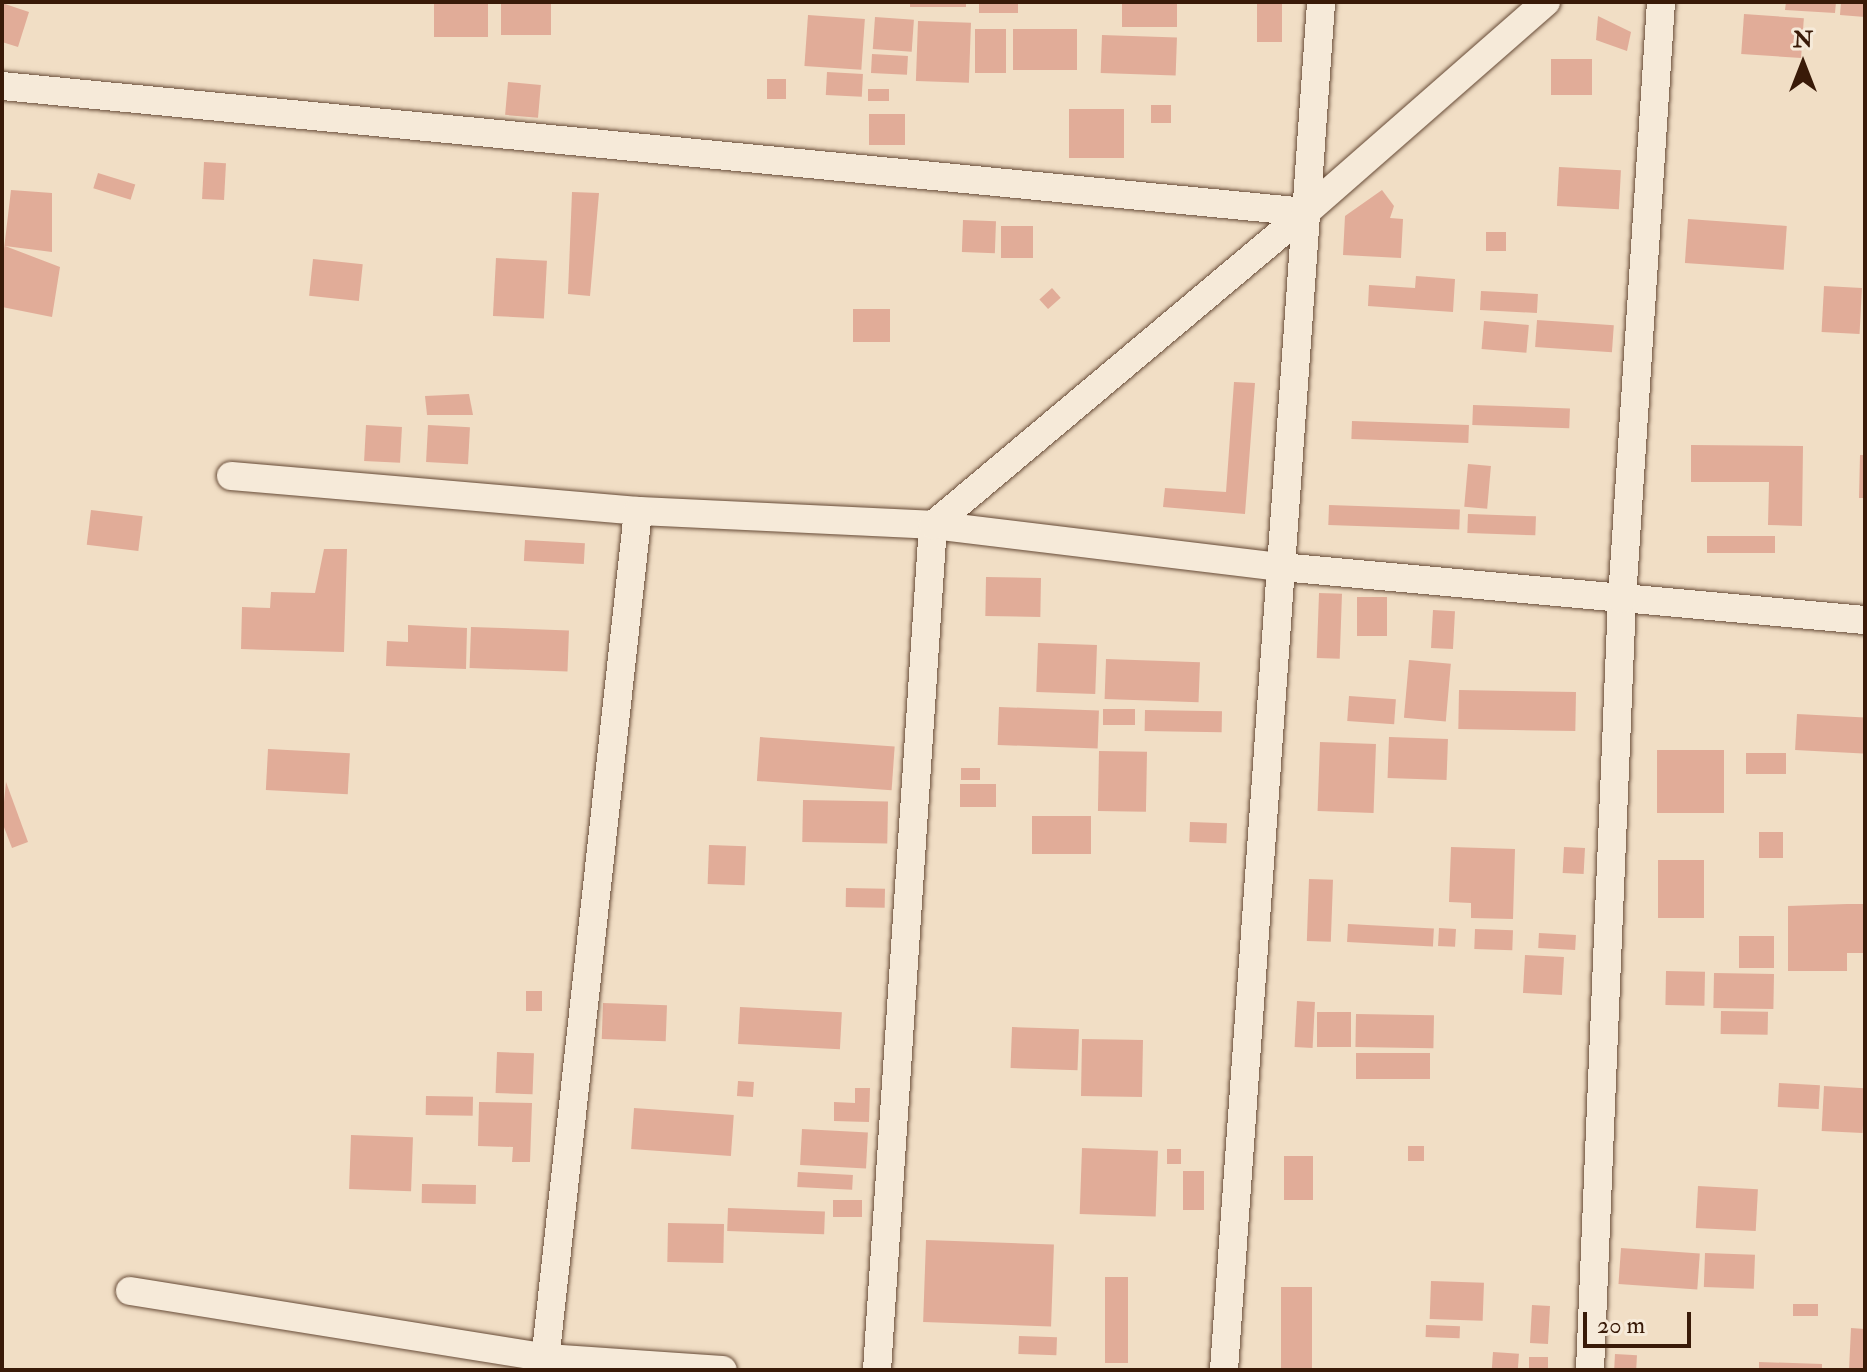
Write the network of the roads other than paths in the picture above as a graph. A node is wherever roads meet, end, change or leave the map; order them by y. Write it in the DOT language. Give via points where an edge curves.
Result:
graph roads {
  1 [pos="1321,2"];
  2 [pos="1546,2"];
  3 [pos="1661,2"];
  4 [pos="2,86"];
  5 [pos="1306,212"];
  6 [pos="231,476"];
  7 [pos="638,511"];
  8 [pos="933,525"];
  9 [pos="1281,567"];
  10 [pos="1622,599"];
  11 [pos="1865,620"];
  12 [pos="130,1291"];
  13 [pos="545,1364"];
  14 [pos="723,1370"];
  15 [pos="877,1370"];
  16 [pos="1224,1370"];
  17 [pos="1590,1370"];
  1 -- 5 [label="street"];
  2 -- 5 [label="street"];
  3 -- 10 [label="street"];
  4 -- 5 [label="street"];
  5 -- 8 [label="street"];
  5 -- 9 [label="street"];
  6 -- 7 [label="street"];
  7 -- 8 [label="street"];
  7 -- 13 [label="street"];
  8 -- 9 [label="street"];
  8 -- 15 [label="street"];
  9 -- 10 [label="street"];
  9 -- 16 [label="street"];
  10 -- 11 [label="street"];
  10 -- 17 [label="street"];
  12 -- 13 [label="street"];
  13 -- 14 [label="street"];
}
